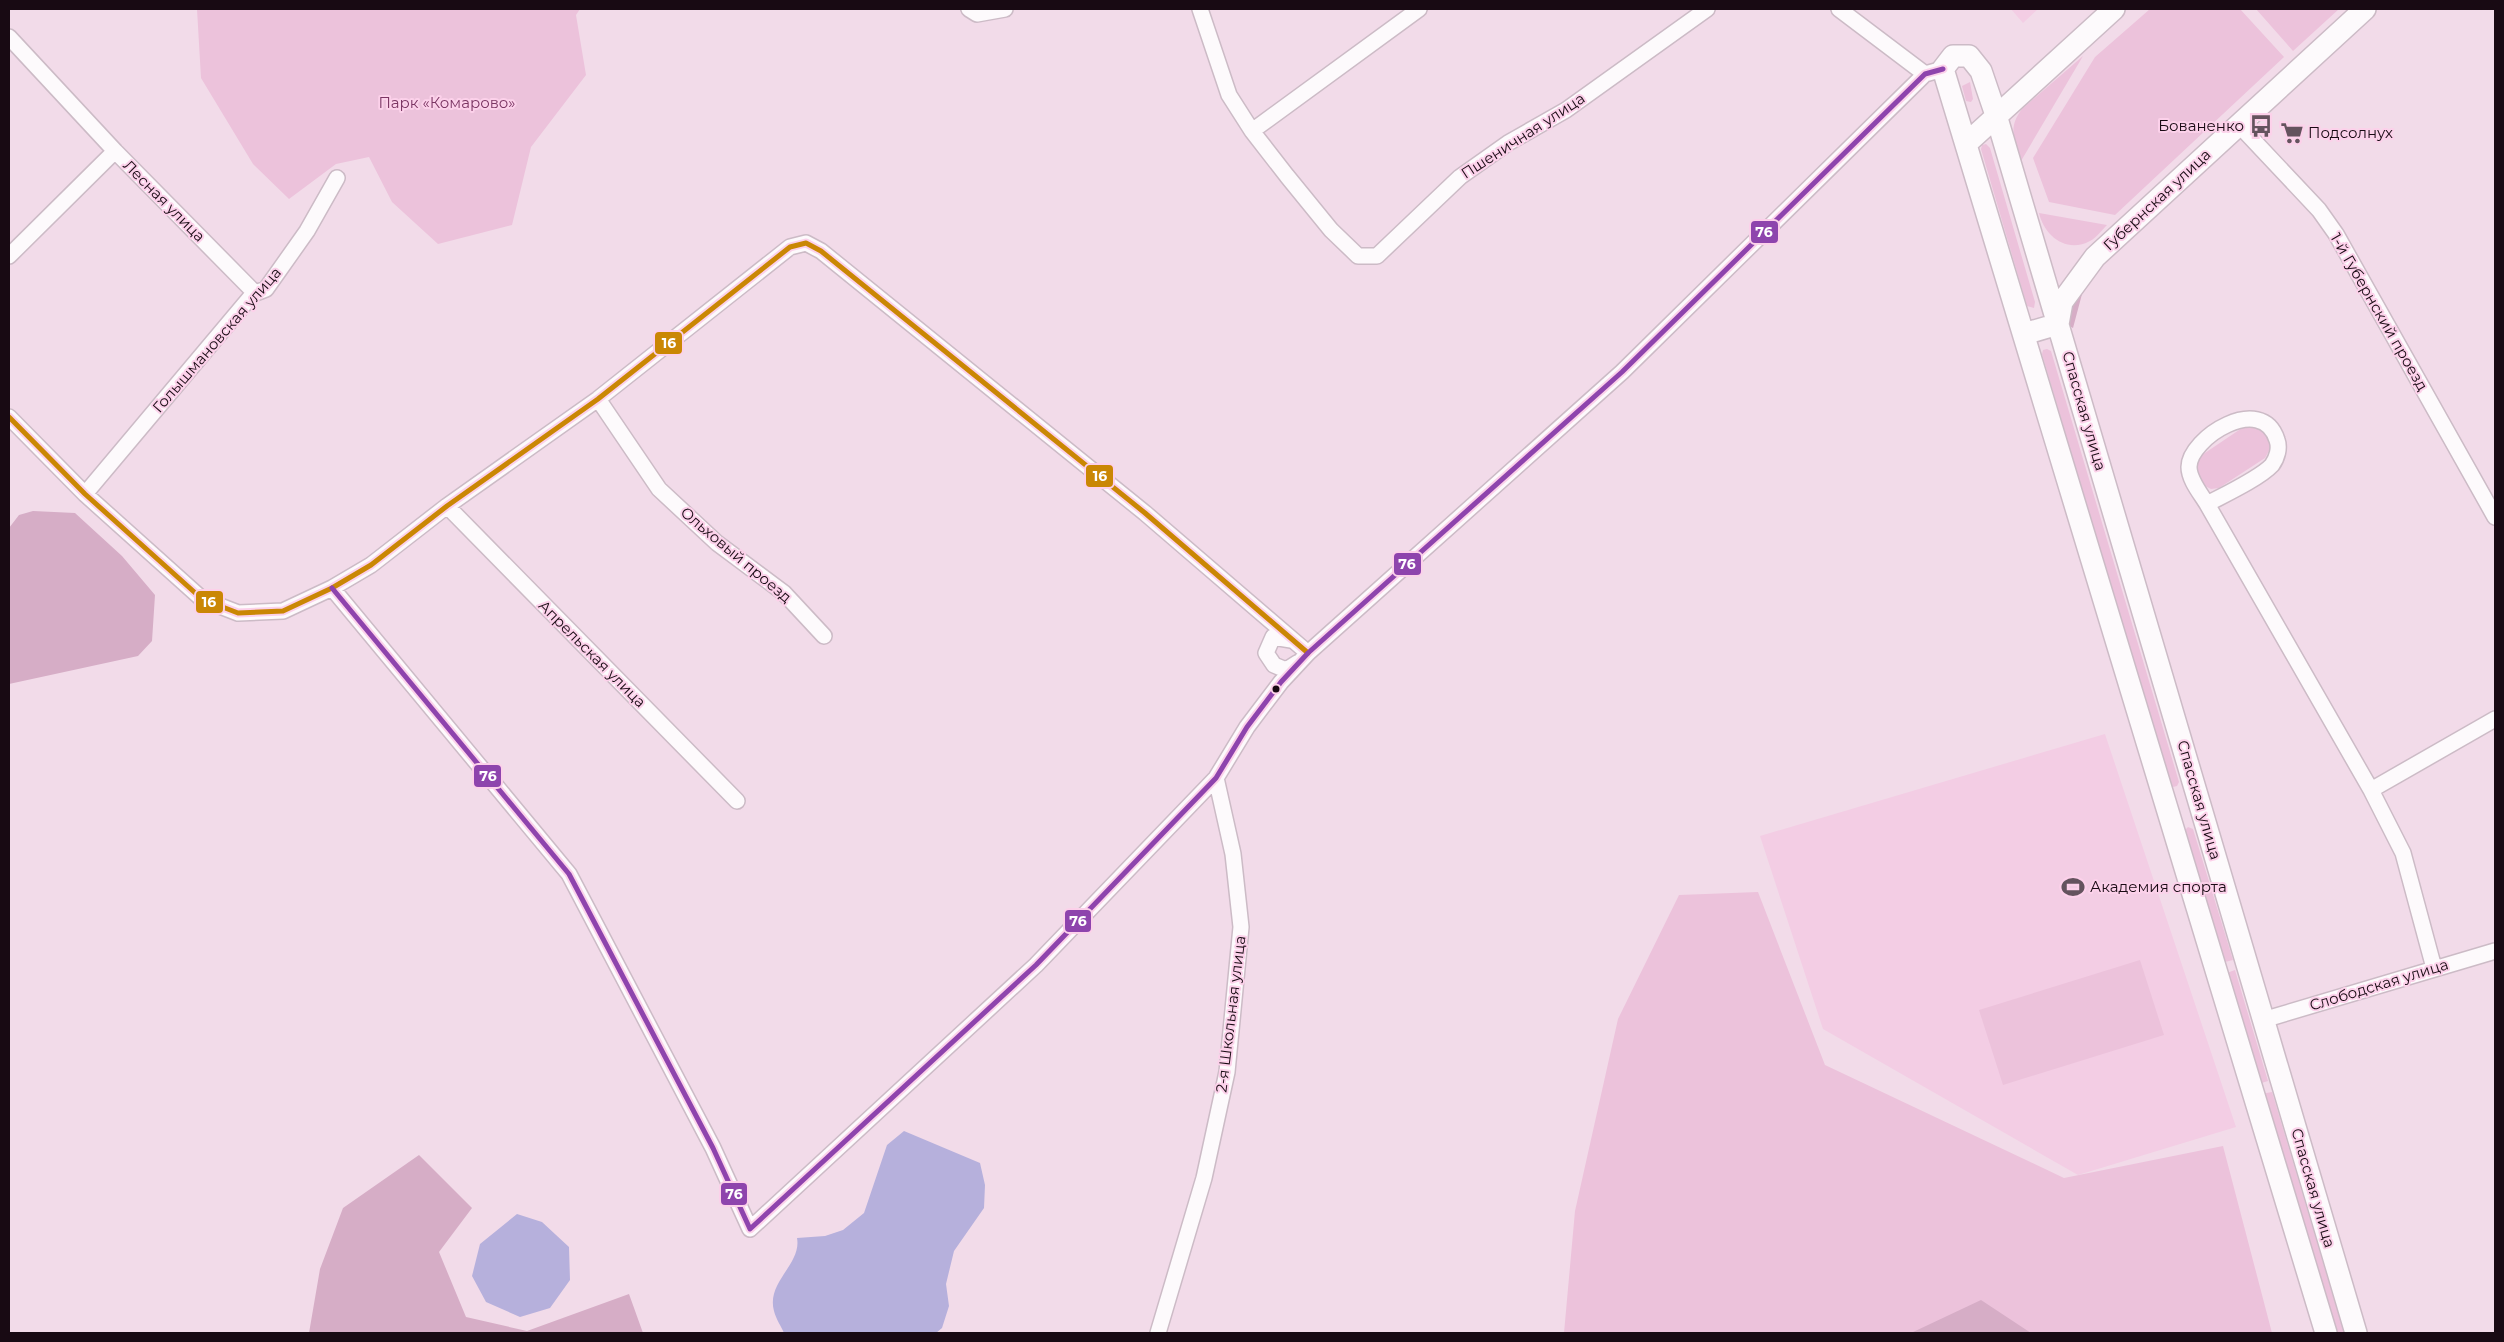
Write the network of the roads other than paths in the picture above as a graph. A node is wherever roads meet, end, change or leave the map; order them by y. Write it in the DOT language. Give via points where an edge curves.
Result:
graph roads {
  1 [pos="968,9"];
  2 [pos="1005,9"];
  3 [pos="1200,9"];
  4 [pos="1419,9"];
  5 [pos="1706,9"];
  6 [pos="1839,9"];
  7 [pos="2114,9"];
  8 [pos="2365,9"];
  9 [pos="9,37"];
  10 [pos="1934,71"];
  11 [pos="1996,115"];
  12 [pos="2239,124"];
  13 [pos="1252,131"];
  14 [pos="1967,143"];
  15 [pos="115,151"];
  16 [pos="337,178"];
  17 [pos="9,256"];
  18 [pos="255,293"];
  19 [pos="2058,324"];
  20 [pos="2024,334"];
  21 [pos="598,399"];
  22 [pos="9,416"];
  23 [pos="85,494"];
  24 [pos="2207,504"];
  25 [pos="447,506"];
  26 [pos="2495,517"];
  27 [pos="332,588"];
  28 [pos="824,636"];
  29 [pos="1291,640"];
  30 [pos="1306,656"];
  31 [pos="2495,719"];
  32 [pos="1216,778"];
  33 [pos="2371,790"];
  34 [pos="737,801"];
  35 [pos="2202,810"];
  36 [pos="2170,818"];
  37 [pos="2495,951"];
  38 [pos="2434,968"];
  39 [pos="2264,1020"];
  40 [pos="1158,1333"];
  41 [pos="2326,1333"];
  42 [pos="2356,1333"];
  1 -- 2 [label="street" via="977,14"];
  3 -- 13 [label="street, Пшеничная улица" via="1228,95"];
  4 -- 13 [label="street"];
  5 -- 13 [label="street, Пшеничная улица" via="1566,110 1508,143 1460,177 1377,256 1358,256 1331,230"];
  6 -- 10 [label="street"];
  7 -- 11 [label="street"];
  8 -- 12 [label="street, Губернская улица"];
  9 -- 15 [label="street"];
  10 -- 11 [label="street, Спасская улица" via="1953,56 1969,56 1981,71"];
  10 -- 14 [label="street, Спасская улица"];
  10 -- 30 [label="street" via="1622,372"];
  11 -- 14 [label="street"];
  11 -- 19 [label="street, Спасская улица"];
  12 -- 19 [label="street, Губернская улица" via="2095,257 2062,302"];
  12 -- 26 [label="street, 1-й Губернский проезд" via="2319,210 2336,234"];
  14 -- 20 [label="street, Спасская улица"];
  15 -- 17 [label="street, Лесная улица"];
  15 -- 18 [label="street, Лесная улица"];
  16 -- 18 [label="street, Голышмановская улица" via="308,231 266,289"];
  18 -- 23 [label="street, Голышмановская улица"];
  19 -- 20 [label="street"];
  19 -- 35 [label="street, Спасская улица"];
  20 -- 36 [label="street, Спасская улица"];
  21 -- 25 [label="street"];
  21 -- 28 [label="street, Ольховый проезд" via="659,489 717,543 784,593"];
  21 -- 29 [label="street" via="790,247 806,243 821,251 1008,400"];
  22 -- 23 [label="street"];
  23 -- 27 [label="street" via="202,599 238,613 283,611"];
  24 -- 24 [label="street" via="2264,472 2272,464 2278,454 2279,443 2268,424 2258,418 2236,421 2195,447 2189,469"];
  24 -- 33 [label="street"];
  25 -- 27 [label="street" via="371,565"];
  25 -- 34 [label="street, Апрельская улица"];
  27 -- 32 [label="street" via="569,874 713,1148 750,1228 1036,965"];
  29 -- 30 [label="street"];
  29 -- 30 [label="street" via="1273,637 1266,653 1274,665 1286,670"];
  30 -- 32 [label="street" via="1281,682 1247,727"];
  31 -- 33 [label="street"];
  32 -- 40 [label="street, 2-я Школьная улица" via="1233,854 1241,927 1227,1072 1204,1178"];
  33 -- 38 [label="street" via="2403,853"];
  35 -- 36 [label="street"];
  35 -- 39 [label="street, Спасская улица"];
  36 -- 41 [label="street, Спасская улица"];
  37 -- 38 [label="street, Слободская улица"];
  38 -- 39 [label="street, Слободская улица"];
  39 -- 42 [label="street, Спасская улица"];
}
